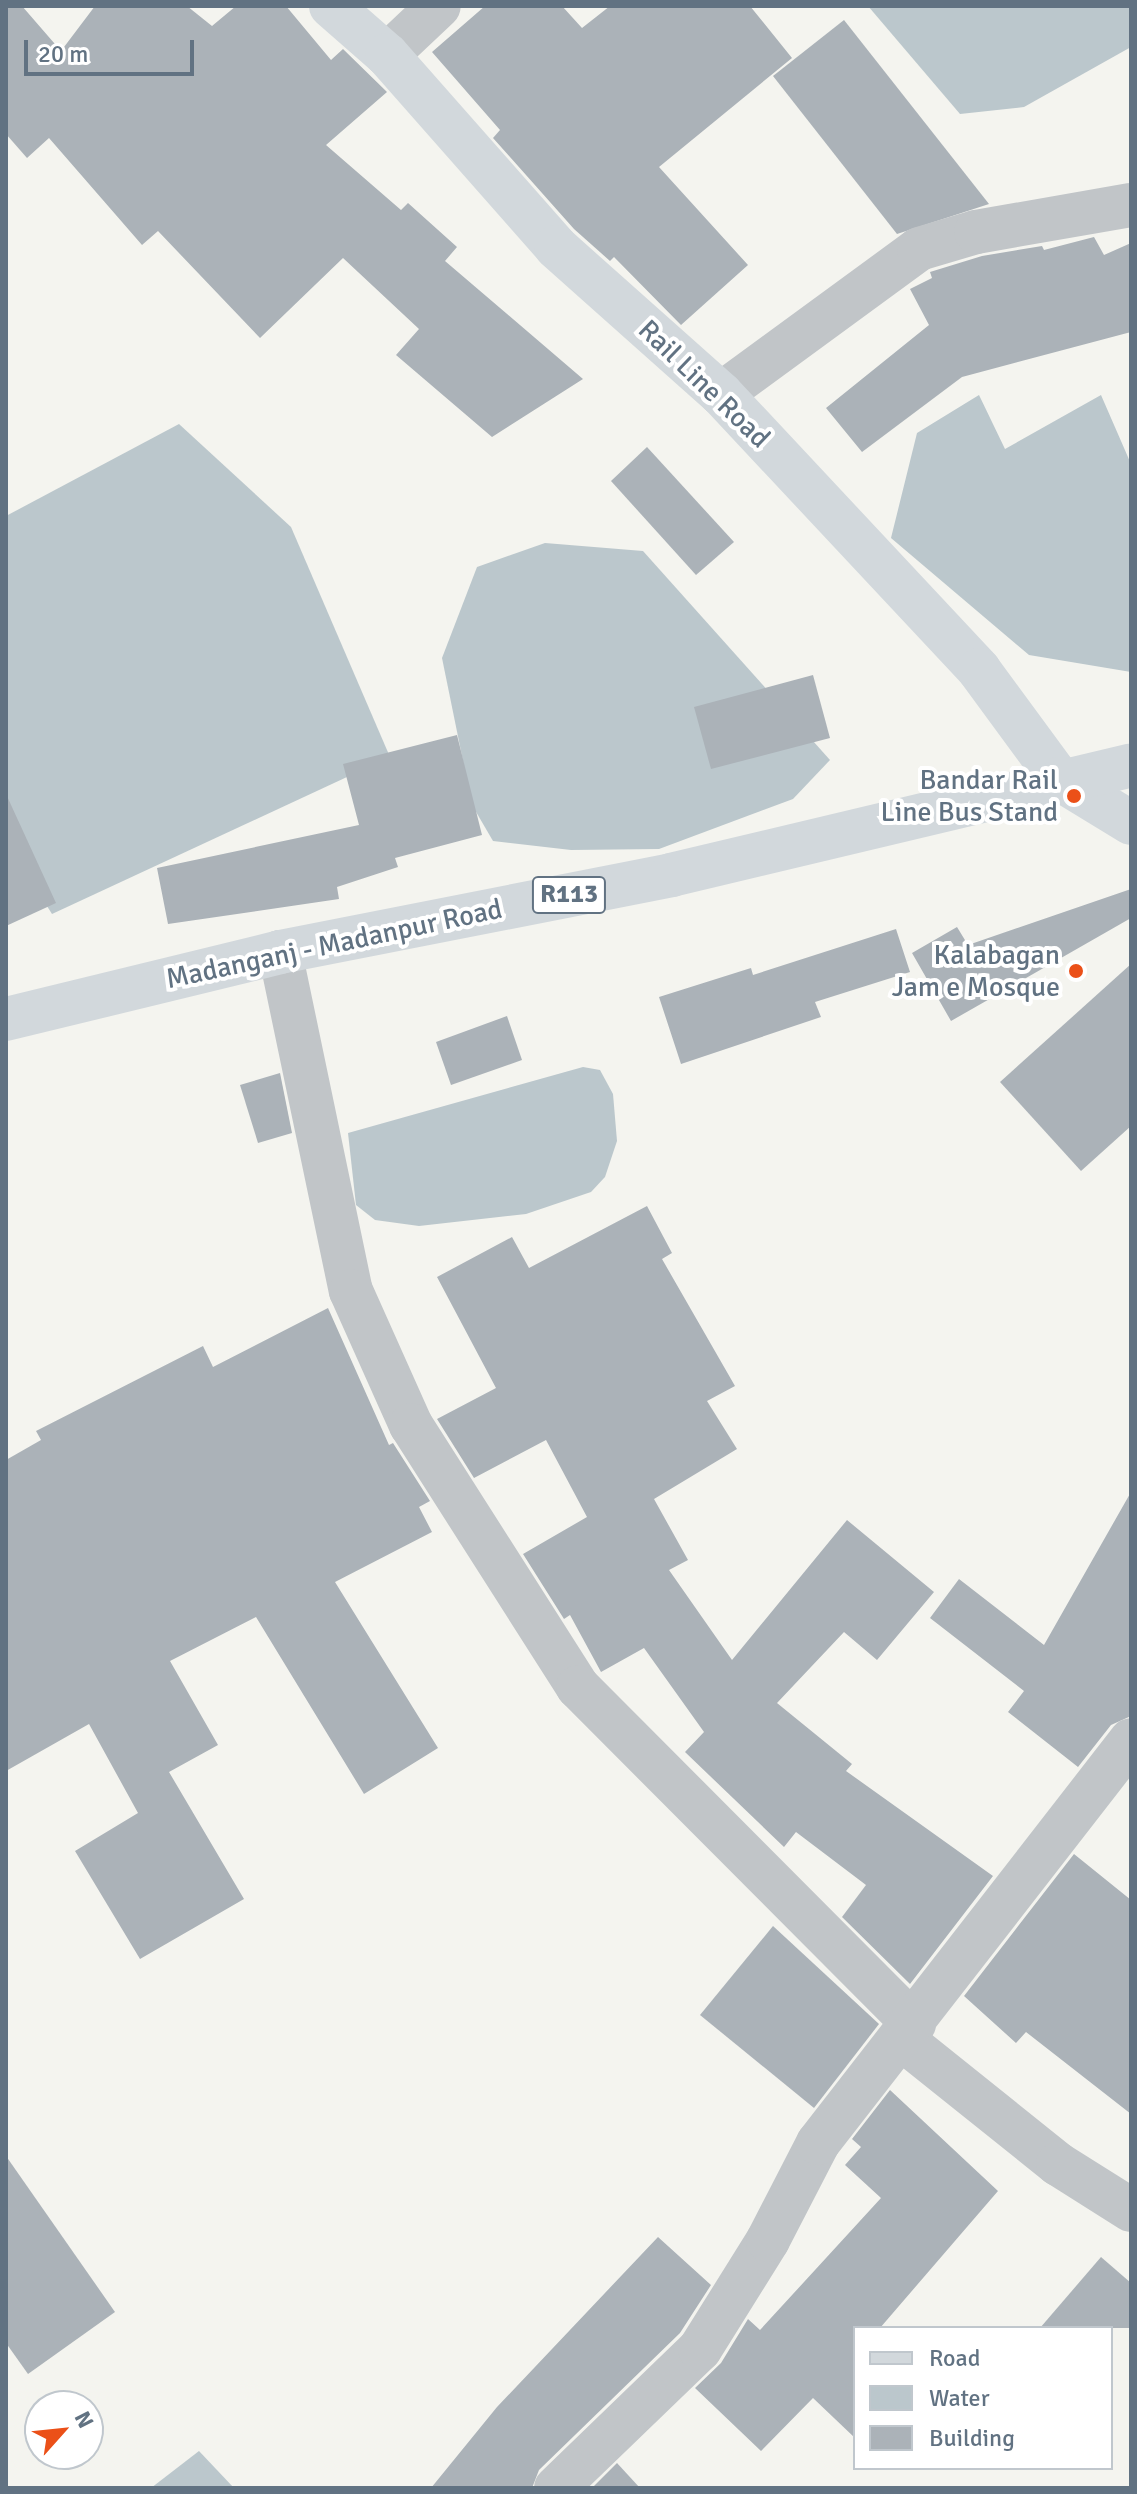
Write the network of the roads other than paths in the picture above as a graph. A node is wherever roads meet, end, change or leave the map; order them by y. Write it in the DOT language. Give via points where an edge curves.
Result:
graph roads {
  1 [pos="331,6"];
  2 [pos="439,6"];
  3 [pos="387,55"];
  4 [pos="1131,205"];
  5 [pos="721,394"];
  6 [pos="1131,765"];
  7 [pos="1059,779"];
  8 [pos="1131,823"];
  9 [pos="280,952"];
  10 [pos="6,1019"];
  11 [pos="1131,1740"];
  12 [pos="908,2031"];
  13 [pos="1131,2210"];
  14 [pos="556,2488"];
  1 -- 3 [label="street, Rail Line Road"];
  2 -- 3 [label="street"];
  3 -- 5 [label="street, Rail Line Road" via="556,247"];
  4 -- 5 [label="street" via="976,232 919,249"];
  5 -- 7 [label="street, Rail Line Road" via="979,670"];
  6 -- 7 [label="street, Madanganj - Madanpur Road / R113"];
  7 -- 8 [label="street"];
  7 -- 9 [label="street, Madanganj - Madanpur Road / R113" via="671,875"];
  9 -- 10 [label="street, Madanganj - Madanpur Road / R113"];
  9 -- 12 [label="street" via="351,1291 411,1425 578,1687"];
  11 -- 12 [label="street"];
  12 -- 13 [label="street" via="1058,2164"];
  12 -- 14 [label="street" via="818,2143 768,2240 700,2349"];
}
